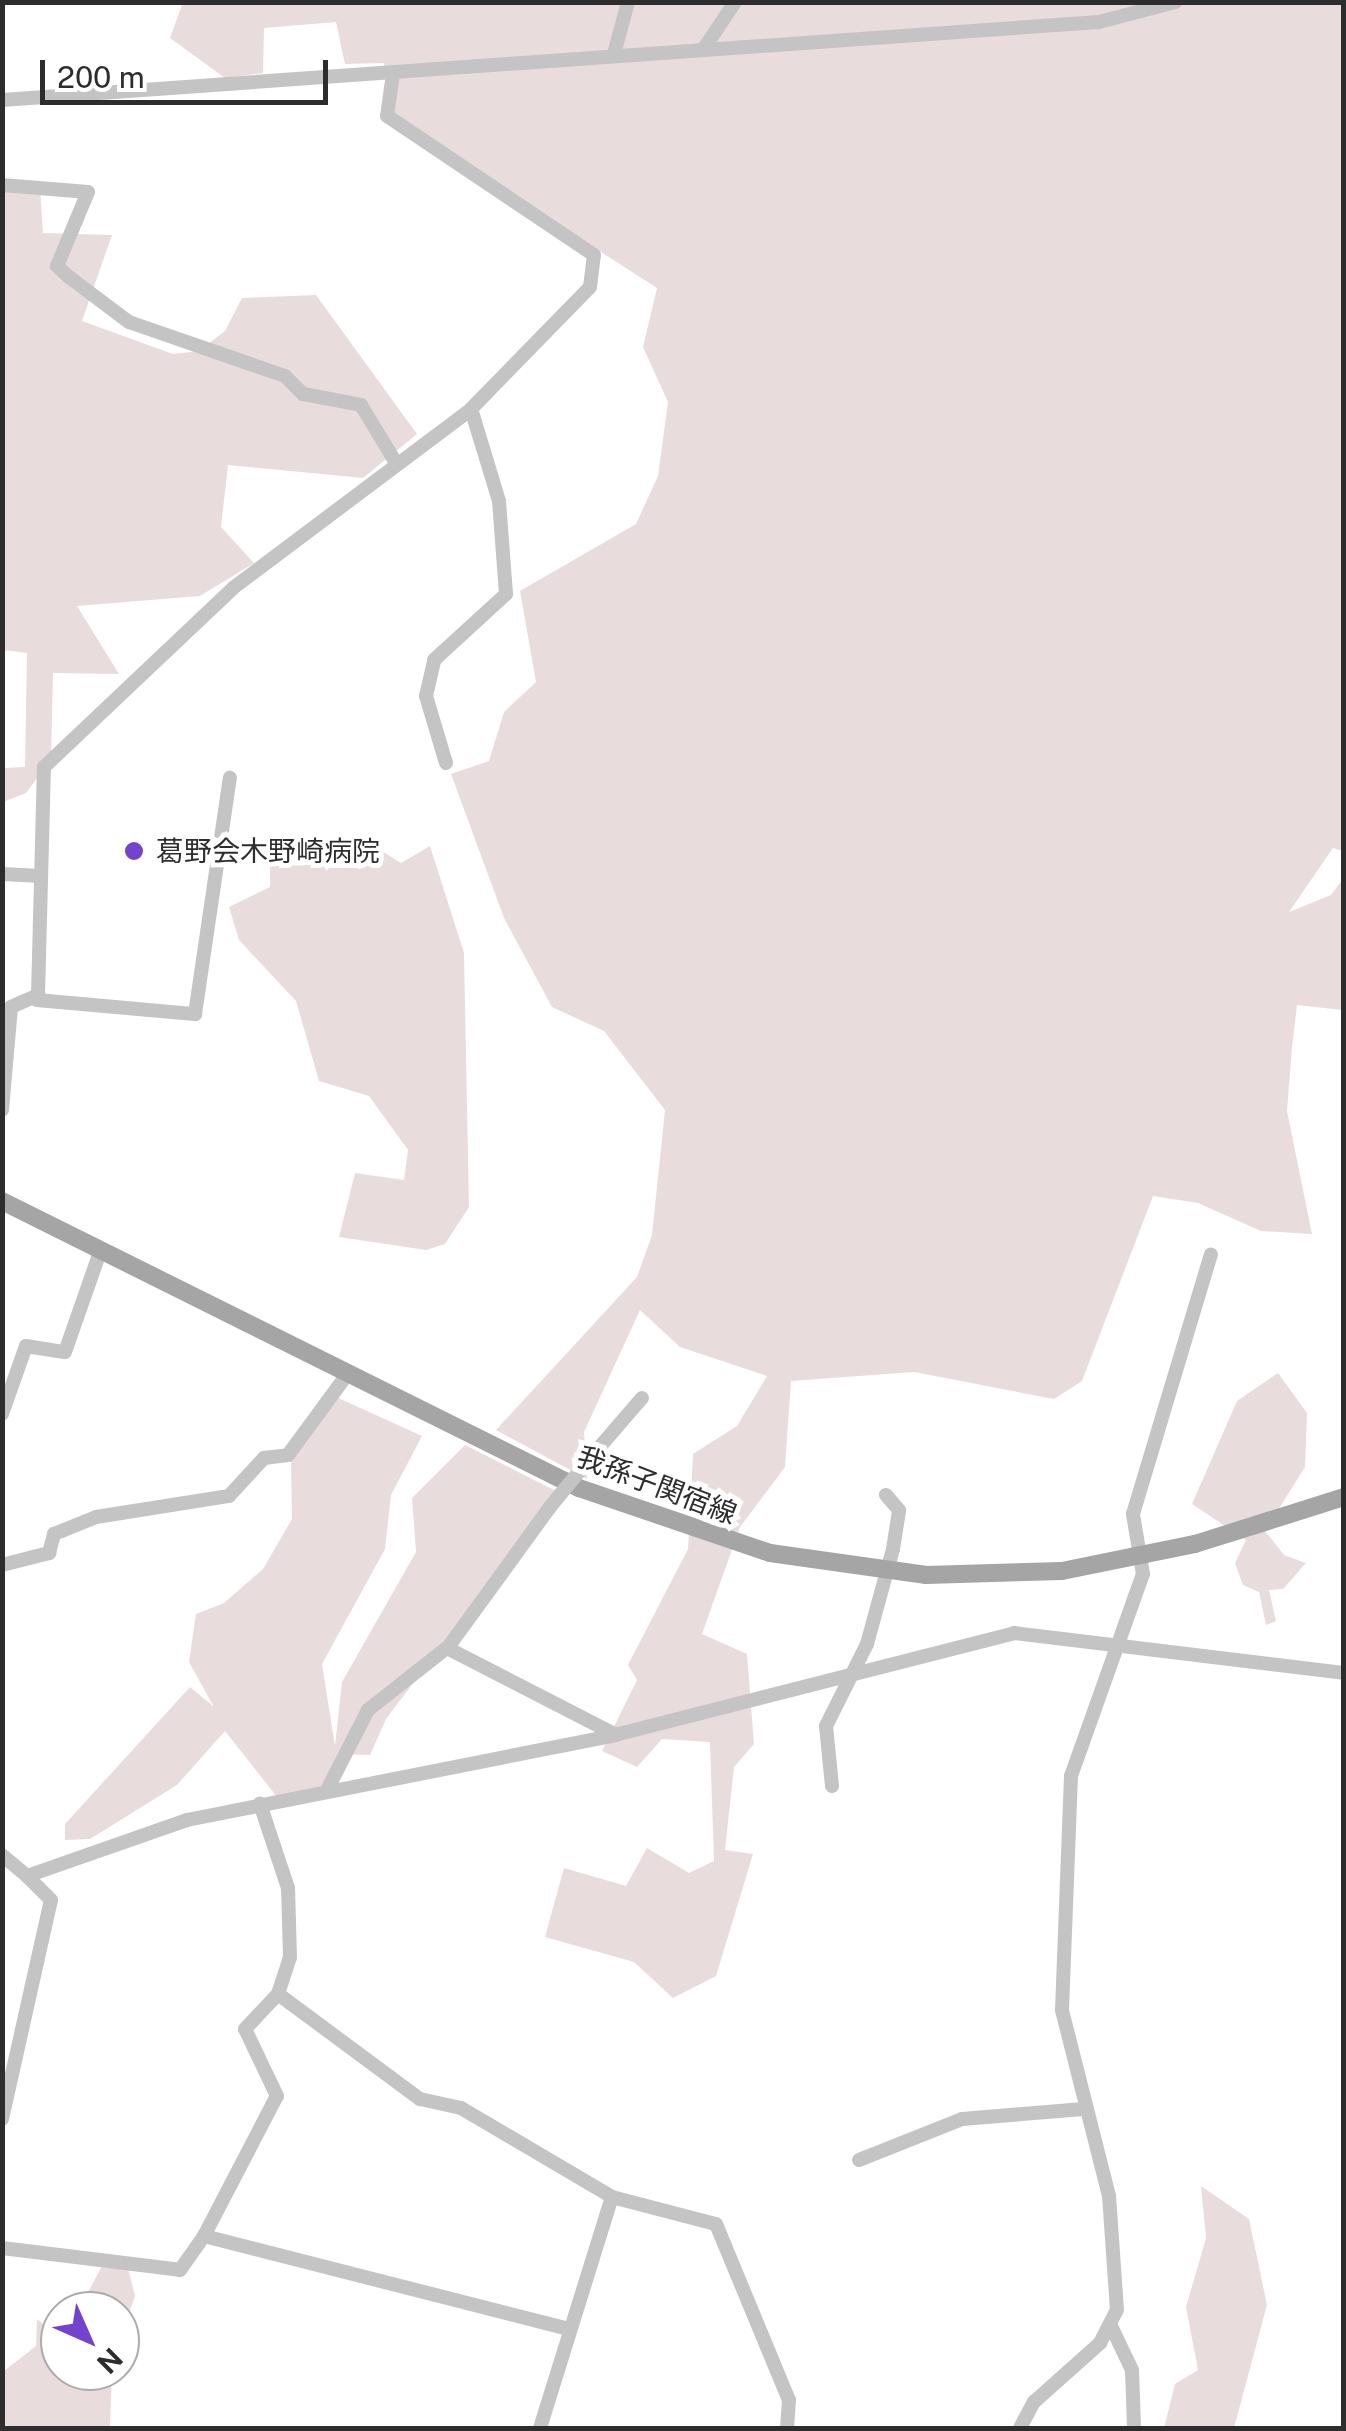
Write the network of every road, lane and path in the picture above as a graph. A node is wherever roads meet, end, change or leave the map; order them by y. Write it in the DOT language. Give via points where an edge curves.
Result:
graph roads {
  1 [pos="628,2"];
  2 [pos="734,2"];
  3 [pos="1175,2"];
  4 [pos="705,46"];
  5 [pos="615,50"];
  6 [pos="393,74"];
  7 [pos="2,100"];
  8 [pos="2,185"];
  9 [pos="470,409"];
  10 [pos="396,463"];
  11 [pos="446,763"];
  12 [pos="230,778"];
  13 [pos="2,874"];
  14 [pos="41,876"];
  15 [pos="37,1000"];
  16 [pos="2,1110"];
  17 [pos="2,1201"];
  18 [pos="1211,1254"];
  19 [pos="98,1255"];
  20 [pos="346,1376"];
  21 [pos="642,1398"];
  22 [pos="2,1414"];
  23 [pos="886,1495"];
  24 [pos="1344,1497"];
  25 [pos="1146,1556"];
  26 [pos="2,1565"];
  27 [pos="885,1572"];
  28 [pos="1118,1644"];
  29 [pos="447,1648"];
  30 [pos="1344,1673"];
  31 [pos="850,1676"];
  32 [pos="615,1734"];
  33 [pos="832,1786"];
  34 [pos="326,1792"];
  35 [pos="260,1804"];
  36 [pos="2,1855"];
  37 [pos="27,1876"];
  38 [pos="278,1994"];
  39 [pos="1084,2109"];
  40 [pos="2,2118"];
  41 [pos="859,2160"];
  42 [pos="612,2197"];
  43 [pos="204,2236"];
  44 [pos="2,2248"];
  45 [pos="1112,2326"];
  46 [pos="570,2329"];
  47 [pos="540,2428"];
  48 [pos="787,2428"];
  49 [pos="1020,2428"];
  50 [pos="1134,2428"];
  1 -- 5 [label="street"];
  2 -- 4 [label="street"];
  3 -- 4 [label="street" via="1099,22"];
  4 -- 5 [label="street"];
  5 -- 6 [label="street"];
  6 -- 7 [label="street"];
  6 -- 9 [label="street" via="387,116 406,134 482,174 594,255 576,309"];
  8 -- 10 [label="street" via="88,192 57,266 80,287 129,322 285,376 302,394 362,405"];
  9 -- 10 [label="street"];
  9 -- 11 [label="street" via="499,502 506,594 434,660 426,696"];
  10 -- 14 [label="street" via="233,588 77,728 44,766"];
  12 -- 15 [label="street" via="195,1014"];
  13 -- 14 [label="street"];
  14 -- 15 [label="street"];
  15 -- 16 [label="street" via="11,1007"];
  17 -- 19 [label="main road, 我孫子関宿線"];
  18 -- 25 [label="street" via="1133,1514"];
  19 -- 20 [label="main road, 我孫子関宿線"];
  19 -- 22 [label="street" via="65,1352 26,1346"];
  20 -- 26 [label="street" via="288,1455 264,1458 229,1496 96,1517 54,1534 48,1554"];
  20 -- 27 [label="main road, 我孫子関宿線" via="656,1519 754,1549"];
  21 -- 29 [label="street, bridge" via="550,1506"];
  23 -- 27 [label="street" via="898,1510"];
  24 -- 25 [label="main road, 我孫子関宿線"];
  25 -- 27 [label="main road, 我孫子関宿線" via="1013,1575"];
  25 -- 28 [label="street"];
  27 -- 31 [label="street"];
  28 -- 30 [label="street"];
  28 -- 31 [label="street" via="1014,1633"];
  28 -- 39 [label="street" via="1071,1776 1062,2010"];
  29 -- 32 [label="street"];
  29 -- 34 [label="street" via="368,1710"];
  31 -- 32 [label="street"];
  31 -- 33 [label="street" via="826,1726"];
  32 -- 34 [label="street"];
  34 -- 35 [label="street"];
  35 -- 37 [label="street"];
  35 -- 38 [label="street" via="288,1888 290,1958"];
  36 -- 37 [label="street"];
  37 -- 40 [label="street" via="51,1900"];
  38 -- 42 [label="street" via="420,2099 462,2108"];
  38 -- 43 [label="street" via="245,2029 272,2074 274,2114"];
  39 -- 41 [label="street" via="962,2119"];
  39 -- 45 [label="street" via="1113,2229"];
  42 -- 46 [label="street"];
  42 -- 48 [label="street" via="716,2224 789,2400"];
  43 -- 44 [label="street" via="180,2270"];
  43 -- 46 [label="street"];
  45 -- 49 [label="street" via="1034,2402"];
  45 -- 50 [label="street" via="1132,2370"];
  46 -- 47 [label="street"];
}
